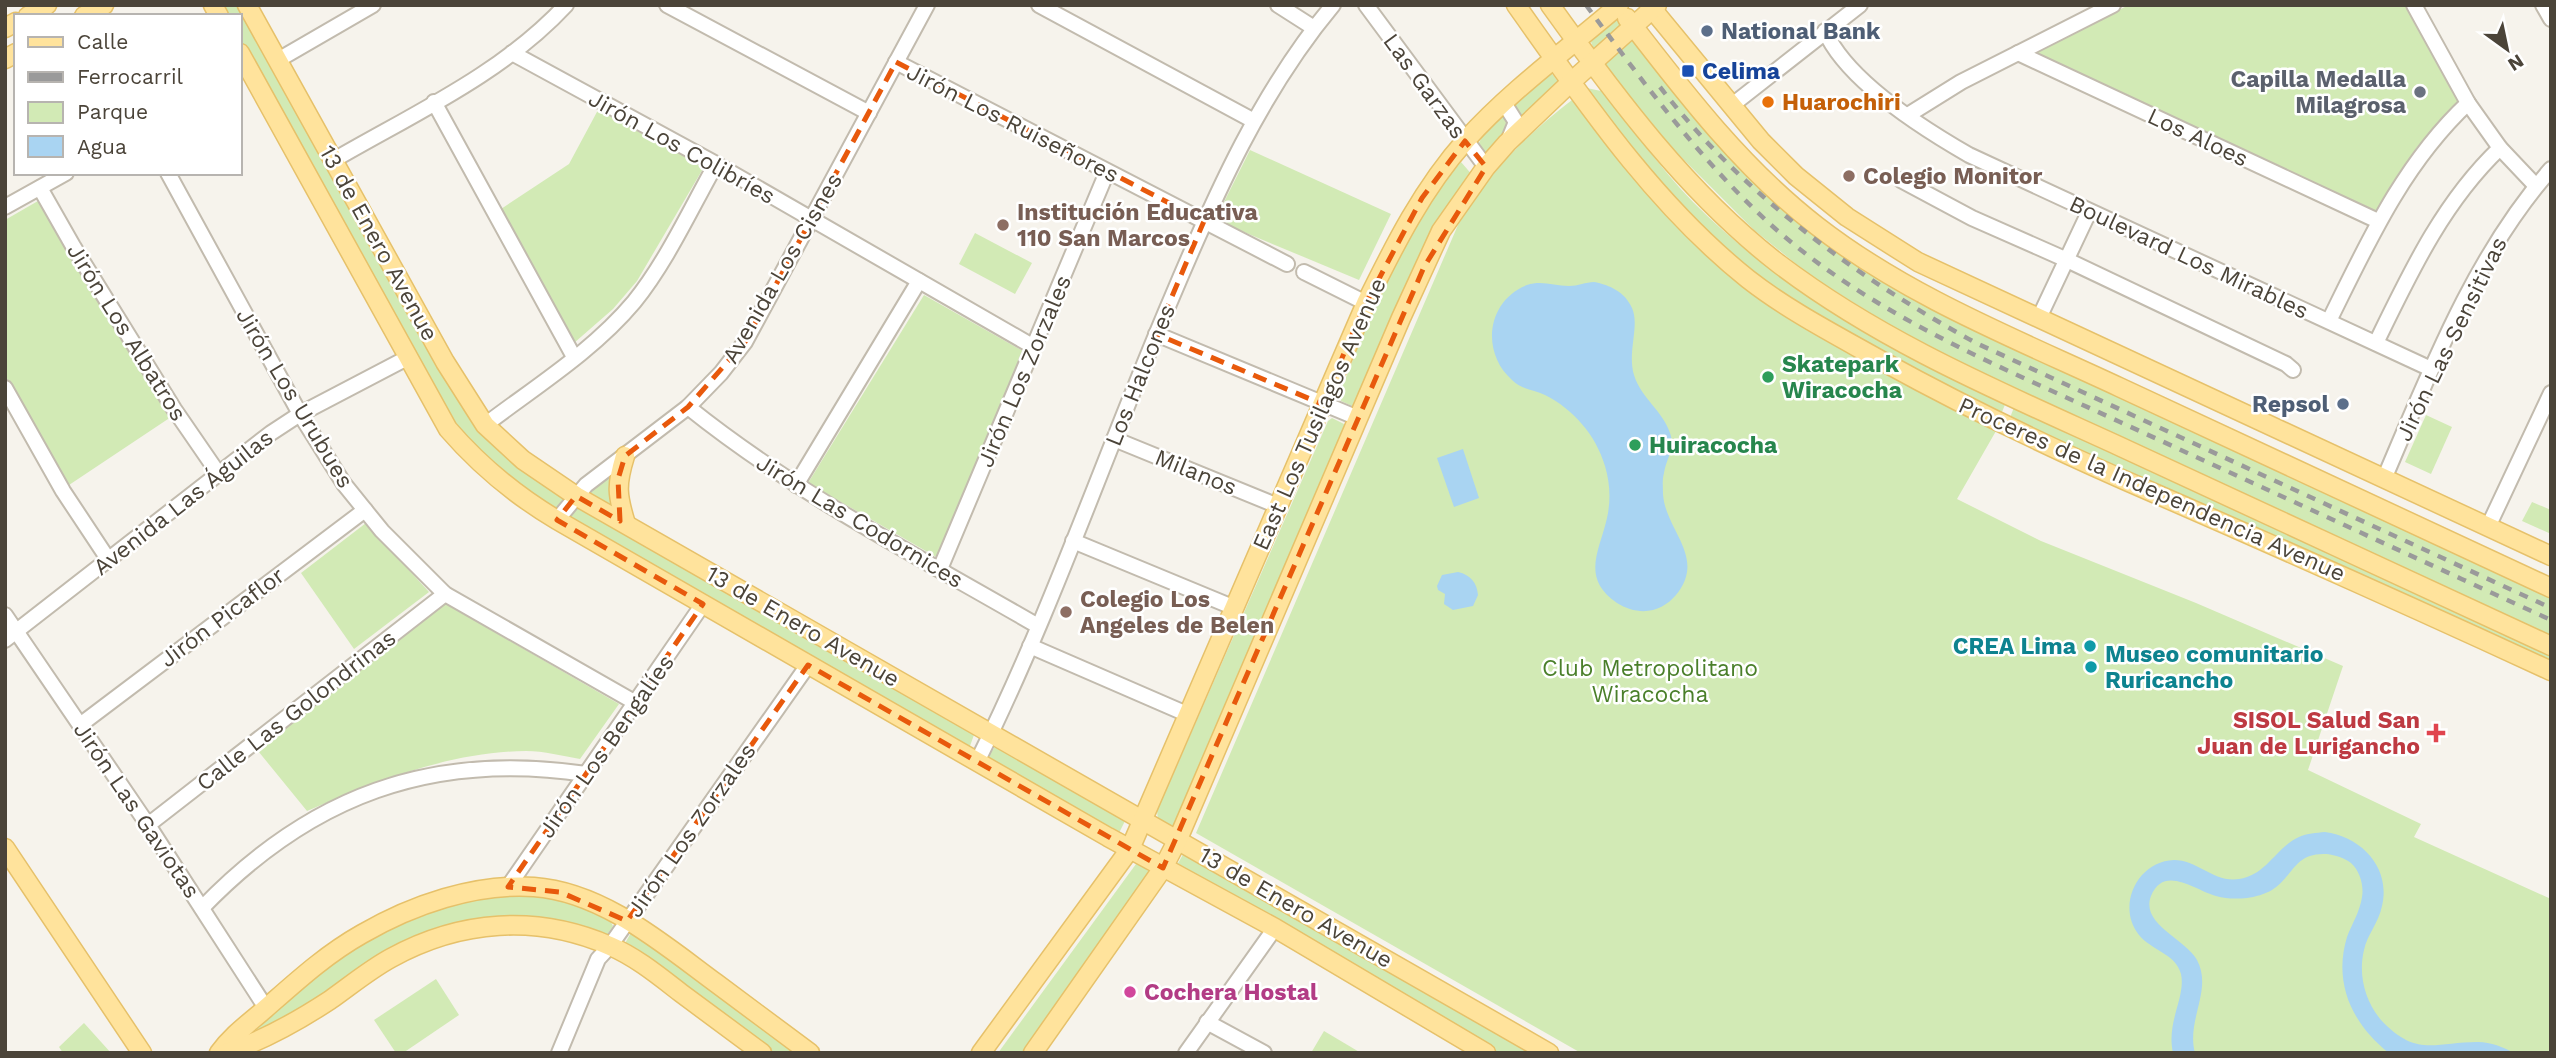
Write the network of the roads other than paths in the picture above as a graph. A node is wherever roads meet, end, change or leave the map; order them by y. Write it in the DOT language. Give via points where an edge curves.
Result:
graph roads {
  1 [pos="47,5"];
  2 [pos="104,5"];
  3 [pos="247,5"];
  4 [pos="373,5"];
  5 [pos="566,5"];
  6 [pos="667,5"];
  7 [pos="1278,5"];
  8 [pos="1333,5"];
  9 [pos="1366,5"];
  10 [pos="1516,5"];
  11 [pos="1550,5"];
  12 [pos="1860,5"];
  13 [pos="2113,5"];
  14 [pos="2414,5"];
  15 [pos="2543,5"];
  16 [pos="923,6"];
  17 [pos="1618,6"];
  18 [pos="1047,7"];
  19 [pos="1653,7"];
  20 [pos="31,14"];
  21 [pos="88,14"];
  22 [pos="2551,19"];
  23 [pos="1633,26"];
  24 [pos="1314,28"];
  25 [pos="1825,31"];
  26 [pos="1576,42"];
  27 [pos="512,53"];
  28 [pos="2018,53"];
  29 [pos="242,57"];
  30 [pos="1555,59"];
  31 [pos="278,60"];
  32 [pos="896,62"];
  33 [pos="1592,62"];
  34 [pos="1571,82"];
  35 [pos="434,102"];
  36 [pos="1504,103"];
  37 [pos="2468,103"];
  38 [pos="1731,106"];
  39 [pos="869,113"];
  40 [pos="1908,116"];
  41 [pos="1254,121"];
  42 [pos="1465,141"];
  43 [pos="1507,143"];
  44 [pos="2500,148"];
  45 [pos="334,160"];
  46 [pos="716,164"];
  47 [pos="1486,167"];
  48 [pos="2551,169"];
  49 [pos="1107,172"];
  50 [pos="63,175"];
  51 [pos="169,175"];
  52 [pos="1901,180"];
  53 [pos="2536,186"];
  54 [pos="40,188"];
  55 [pos="5,207"];
  56 [pos="2089,212"];
  57 [pos="812,219"];
  58 [pos="1204,221"];
  59 [pos="2378,221"];
  60 [pos="2067,260"];
  61 [pos="1287,264"];
  62 [pos="1304,272"];
  63 [pos="919,281"];
  64 [pos="1366,303"];
  65 [pos="2039,318"];
  66 [pos="2329,321"];
  67 [pos="1156,334"];
  68 [pos="2376,343"];
  69 [pos="1034,347"];
  70 [pos="574,357"];
  71 [pos="407,358"];
  72 [pos="2431,369"];
  73 [pos="2293,370"];
  74 [pos="5,388"];
  75 [pos="2549,402"];
  76 [pos="1322,404"];
  77 [pos="688,407"];
  78 [pos="300,414"];
  79 [pos="1358,418"];
  80 [pos="485,425"];
  81 [pos="1114,439"];
  82 [pos="625,456"];
  83 [pos="218,473"];
  84 [pos="2384,479"];
  85 [pos="796,485"];
  86 [pos="576,496"];
  87 [pos="1278,506"];
  88 [pos="365,510"];
  89 [pos="557,520"];
  90 [pos="626,524"];
  91 [pos="2488,527"];
  92 [pos="1073,541"];
  93 [pos="2551,556"];
  94 [pos="108,559"];
  95 [pos="940,569"];
  96 [pos="2551,588"];
  97 [pos="445,594"];
  98 [pos="703,604"];
  99 [pos="1235,608"];
  100 [pos="5,615"];
  101 [pos="1038,626"];
  102 [pos="11,636"];
  103 [pos="1030,646"];
  104 [pos="2551,646"];
  105 [pos="808,665"];
  106 [pos="2551,671"];
  107 [pos="636,702"];
  108 [pos="1189,715"];
  109 [pos="80,724"];
  110 [pos="991,733"];
  111 [pos="977,762"];
  112 [pos="586,774"];
  113 [pos="1143,819"];
  114 [pos="148,825"];
  115 [pos="1178,839"];
  116 [pos="5,848"];
  117 [pos="1130,849"];
  118 [pos="1163,868"];
  119 [pos="508,887"];
  120 [pos="202,908"];
  121 [pos="627,921"];
  122 [pos="1275,928"];
  123 [pos="610,946"];
  124 [pos="266,1008"];
  125 [pos="1208,1022"];
  126 [pos="142,1053"];
  127 [pos="219,1053"];
  128 [pos="226,1053"];
  129 [pos="559,1053"];
  130 [pos="762,1053"];
  131 [pos="810,1053"];
  132 [pos="981,1053"];
  133 [pos="1033,1053"];
  134 [pos="1186,1053"];
  135 [pos="1264,1053"];
  136 [pos="1486,1053"];
  137 [pos="1549,1053"];
  1 -- 20 [label="main road"];
  2 -- 21 [label="main road"];
  3 -- 31 [label="main road, 13 de Enero Avenue"];
  4 -- 31 [label="street"];
  5 -- 27 [label="street"];
  6 -- 39 [label="street"];
  7 -- 24 [label="street"];
  8 -- 24 [label="street, Los Halcones"];
  9 -- 42 [label="street, Las Garzas"];
  10 -- 30 [label="main road, Proceres de la Independencia Avenue"];
  11 -- 26 [label="main road, Proceres de la Independencia Avenue"];
  12 -- 25 [label="street"];
  13 -- 28 [label="street"];
  14 -- 37 [label="street"];
  15 -- 22 [label="street"];
  16 -- 32 [label="street, Avenida Los Cisnes"];
  17 -- 23 [label="main road"];
  17 -- 26 [label="main road, East Los Tusilagos Avenue"];
  18 -- 41 [label="street"];
  19 -- 23 [label="main road, East Los Tusilagos Avenue"];
  19 -- 38 [label="main road"];
  23 -- 33 [label="main road, East Los Tusilagos Avenue"];
  23 -- 96 [label="main road" via="1732,147 1792,205 1868,263 2037,349"];
  24 -- 41 [label="street, Los Halcones"];
  25 -- 38 [label="street"];
  25 -- 40 [label="street, Boulevard Los Mirables" via="1860,77"];
  26 -- 30 [label="main road, East Los Tusilagos Avenue"];
  26 -- 33 [label="main road, Proceres de la Independencia Avenue"];
  27 -- 35 [label="street"];
  27 -- 46 [label="street, Jirón Los Colibríes"];
  28 -- 40 [label="street"];
  28 -- 59 [label="street, Los Aloes"];
  29 -- 71 [label="main road, 13 de Enero Avenue"];
  30 -- 34 [label="main road, Proceres de la Independencia Avenue"];
  30 -- 36 [label="main road, East Los Tusilagos Avenue"];
  31 -- 45 [label="main road, 13 de Enero Avenue"];
  32 -- 39 [label="street, Avenida Los Cisnes"];
  32 -- 49 [label="street, Jirón Los Ruiseñores"];
  33 -- 34 [label="main road, East Los Tusilagos Avenue"];
  33 -- 104 [label="main road, Proceres de la Independencia Avenue" via="1657,143 1745,235 1859,318 1926,356"];
  34 -- 43 [label="main road, East Los Tusilagos Avenue"];
  34 -- 106 [label="main road, Proceres de la Independencia Avenue" via="1689,224 1747,278 1806,319 2053,450"];
  35 -- 45 [label="street"];
  35 -- 70 [label="street"];
  36 -- 42 [label="main road, East Los Tusilagos Avenue"];
  36 -- 43 [label="street" via="1516,122"];
  37 -- 44 [label="street"];
  37 -- 59 [label="street" via="2428,145"];
  38 -- 65 [label="main road" via="1796,176 1847,217 1918,262"];
  39 -- 57 [label="street, Avenida Los Cisnes"];
  40 -- 56 [label="street, Boulevard Los Mirables" via="1969,155"];
  41 -- 58 [label="street, Los Halcones"];
  42 -- 47 [label="street, Las Garzas"];
  42 -- 64 [label="main road, East Los Tusilagos Avenue" via="1422,198"];
  43 -- 47 [label="main road, East Los Tusilagos Avenue"];
  44 -- 53 [label="street"];
  44 -- 68 [label="street" via="2449,207"];
  45 -- 80 [label="main road, 13 de Enero Avenue" via="445,362"];
  46 -- 57 [label="street, Jirón Los Colibríes"];
  46 -- 70 [label="street" via="647,284 613,324"];
  47 -- 79 [label="main road, East Los Tusilagos Avenue" via="1441,231"];
  48 -- 53 [label="street, Jirón Las Sensitivas"];
  49 -- 58 [label="street, Jirón Los Ruiseñores"];
  49 -- 69 [label="street, Jirón Los Zorzales"];
  50 -- 54 [label="street"];
  51 -- 78 [label="street, Jirón Los Urubues"];
  52 -- 60 [label="street"];
  53 -- 72 [label="street, Jirón Las Sensitivas" via="2487,258"];
  54 -- 55 [label="street"];
  54 -- 83 [label="street, Jirón Los Albatros"];
  56 -- 60 [label="street"];
  56 -- 66 [label="street, Boulevard Los Mirables"];
  57 -- 63 [label="street, Jirón Los Colibríes"];
  57 -- 77 [label="street, Avenida Los Cisnes" via="745,342"];
  58 -- 61 [label="street, Jirón Los Ruiseñores"];
  58 -- 67 [label="street, Los Halcones"];
  59 -- 66 [label="street"];
  60 -- 65 [label="street"];
  60 -- 73 [label="street"];
  62 -- 64 [label="street"];
  63 -- 69 [label="street, Jirón Los Colibríes"];
  63 -- 85 [label="street"];
  64 -- 76 [label="main road, East Los Tusilagos Avenue"];
  65 -- 84 [label="main road"];
  66 -- 68 [label="street, Boulevard Los Mirables"];
  67 -- 76 [label="street"];
  67 -- 81 [label="street, Los Halcones"];
  68 -- 72 [label="street, Boulevard Los Mirables"];
  69 -- 95 [label="street, Jirón Los Zorzales"];
  70 -- 80 [label="street"];
  71 -- 78 [label="street, Avenida Las Águilas"];
  71 -- 89 [label="main road, 13 de Enero Avenue" via="448,429 471,455"];
  72 -- 84 [label="street, Jirón Las Sensitivas"];
  74 -- 94 [label="street"];
  75 -- 91 [label="street"];
  76 -- 79 [label="street"];
  76 -- 87 [label="main road, East Los Tusilagos Avenue"];
  77 -- 82 [label="street, Avenida Los Cisnes"];
  77 -- 85 [label="street, Jirón Las Codornices"];
  78 -- 83 [label="street, Avenida Las Águilas"];
  78 -- 88 [label="street, Jirón Los Urubues"];
  79 -- 115 [label="main road, East Los Tusilagos Avenue"];
  80 -- 86 [label="main road, 13 de Enero Avenue" via="523,460"];
  81 -- 87 [label="street, Milanos"];
  81 -- 92 [label="street, Los Halcones"];
  82 -- 86 [label="street, Avenida Los Cisnes"];
  82 -- 90 [label="main road" via="618,479"];
  83 -- 94 [label="street, Avenida Las Águilas"];
  84 -- 91 [label="main road"];
  85 -- 95 [label="street, Jirón Las Codornices"];
  86 -- 89 [label="street, Avenida Los Cisnes"];
  86 -- 90 [label="main road, 13 de Enero Avenue"];
  87 -- 99 [label="main road, East Los Tusilagos Avenue"];
  88 -- 97 [label="street, Jirón Los Urubues"];
  88 -- 109 [label="street, Jirón Picaflor"];
  89 -- 98 [label="main road, 13 de Enero Avenue"];
  90 -- 110 [label="main road, 13 de Enero Avenue"];
  91 -- 93 [label="main road"];
  92 -- 99 [label="street"];
  92 -- 101 [label="street, Los Halcones"];
  94 -- 102 [label="street, Avenida Las Águilas"];
  95 -- 101 [label="street, Jirón Las Codornices"];
  97 -- 107 [label="street, Jirón Los Urubues"];
  97 -- 114 [label="street, Calle Las Golondrinas"];
  98 -- 105 [label="main road, 13 de Enero Avenue"];
  98 -- 107 [label="street, Jirón Los Bengalíes"];
  99 -- 108 [label="main road, East Los Tusilagos Avenue"];
  100 -- 102 [label="street, Jirón Las Gaviotas"];
  101 -- 103 [label="street, Los Halcones"];
  102 -- 109 [label="street, Jirón Las Gaviotas"];
  103 -- 108 [label="street"];
  103 -- 110 [label="street, Los Halcones"];
  105 -- 111 [label="main road, 13 de Enero Avenue"];
  105 -- 121 [label="street, Jirón Los Zorzales"];
  107 -- 112 [label="street, Jirón Los Bengalíes"];
  108 -- 113 [label="main road, East Los Tusilagos Avenue"];
  109 -- 114 [label="street, Jirón Las Gaviotas"];
  110 -- 111 [label="street, Los Halcones"];
  110 -- 113 [label="main road, 13 de Enero Avenue"];
  111 -- 117 [label="main road, 13 de Enero Avenue"];
  112 -- 119 [label="street, Jirón Los Bengalíes"];
  112 -- 120 [label="street" via="488,768 413,779 371,792 293,830 250,862"];
  113 -- 115 [label="main road, 13 de Enero Avenue"];
  113 -- 117 [label="main road, East Los Tusilagos Avenue"];
  114 -- 120 [label="street, Jirón Las Gaviotas"];
  115 -- 118 [label="main road, East Los Tusilagos Avenue"];
  115 -- 137 [label="main road, 13 de Enero Avenue"];
  116 -- 126 [label="main road"];
  117 -- 118 [label="main road, 13 de Enero Avenue"];
  117 -- 132 [label="main road, East Los Tusilagos Avenue"];
  118 -- 122 [label="main road, 13 de Enero Avenue"];
  118 -- 133 [label="main road, East Los Tusilagos Avenue"];
  119 -- 121 [label="main road" via="560,892"];
  119 -- 124 [label="main road" via="448,898 391,918 324,958"];
  120 -- 124 [label="street, Jirón Las Gaviotas"];
  121 -- 123 [label="street, Jirón Los Zorzales"];
  121 -- 131 [label="main road"];
  122 -- 125 [label="street"];
  122 -- 136 [label="main road, 13 de Enero Avenue"];
  123 -- 128 [label="main road" via="558,928 531,925 464,930 391,958 294,1021"];
  123 -- 129 [label="street, Jirón Los Zorzales" via="597,959"];
  123 -- 130 [label="main road"];
  124 -- 127 [label="main road"];
  125 -- 134 [label="street"];
  125 -- 135 [label="street"];
}
